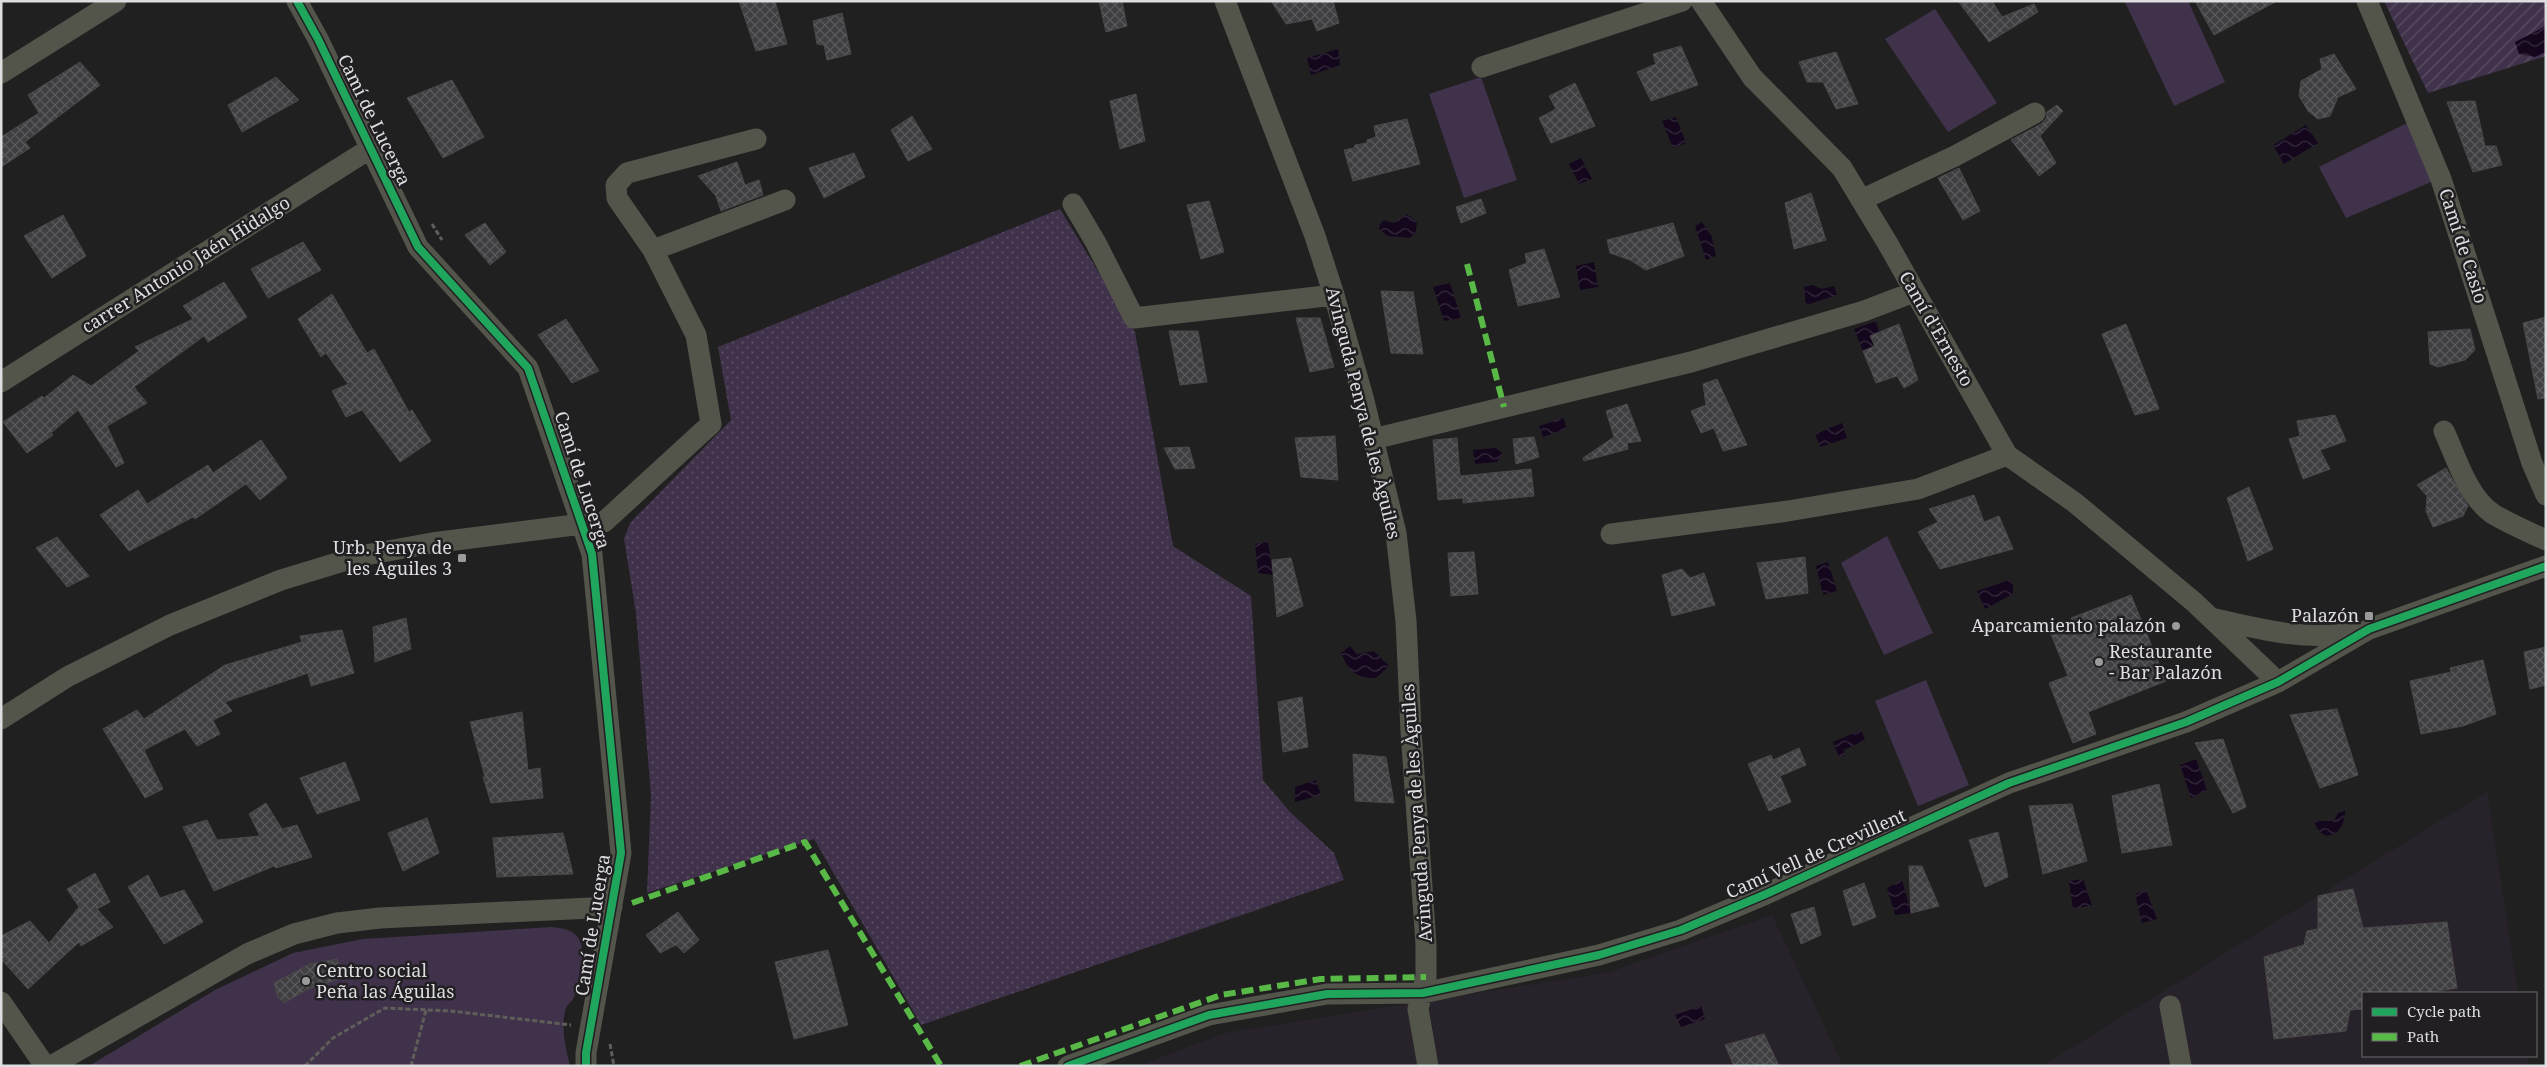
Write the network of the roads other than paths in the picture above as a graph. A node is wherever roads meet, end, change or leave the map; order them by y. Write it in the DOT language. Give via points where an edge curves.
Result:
graph roads {
  1 [pos="116,1"];
  2 [pos="297,1"];
  3 [pos="1225,1"];
  4 [pos="1682,1"];
  5 [pos="1702,1"];
  6 [pos="2367,1"];
  7 [pos="1482,67"];
  8 [pos="1,73"];
  9 [pos="2034,113"];
  10 [pos="756,139"];
  11 [pos="371,148"];
  12 [pos="785,200"];
  13 [pos="1861,200"];
  14 [pos="1073,204"];
  15 [pos="653,250"];
  16 [pos="1914,292"];
  17 [pos="1334,295"];
  18 [pos="1,382"];
  19 [pos="2444,431"];
  20 [pos="1373,439"];
  21 [pos="2008,455"];
  22 [pos="2546,495"];
  23 [pos="604,522"];
  24 [pos="582,524"];
  25 [pos="1611,534"];
  26 [pos="2546,540"];
  27 [pos="2546,566"];
  28 [pos="2211,618"];
  29 [pos="2368,629"];
  30 [pos="2297,634"];
  31 [pos="2262,666"];
  32 [pos="2278,682"];
  33 [pos="1,718"];
  34 [pos="612,908"];
  35 [pos="1423,993"];
  36 [pos="1,1002"];
  37 [pos="2170,1006"];
  38 [pos="588,1061"];
  39 [pos="45,1066"];
  40 [pos="51,1066"];
  41 [pos="1068,1066"];
  42 [pos="1428,1066"];
  43 [pos="2181,1066"];
  1 -- 8 [label="street"];
  2 -- 11 [label="street, Camí de Lucerga"];
  3 -- 17 [label="street, Avinguda Penya de les Àguiles" via="1312,227"];
  4 -- 7 [label="street"];
  5 -- 13 [label="street, Camí d'Ernesto" via="1752,78 1842,168"];
  6 -- 22 [label="street, Camí de Casio" via="2441,179 2532,463"];
  9 -- 13 [label="street" via="1955,156"];
  10 -- 15 [label="street" via="627,173 616,185 617,198"];
  11 -- 18 [label="street, carrer Antonio Jaén Hidalgo"];
  11 -- 24 [label="street, Camí de Lucerga" via="418,246 528,368"];
  12 -- 15 [label="street"];
  13 -- 16 [label="street, Camí d'Ernesto"];
  14 -- 17 [label="street" via="1134,318"];
  15 -- 23 [label="street" via="696,335 711,424"];
  16 -- 20 [label="street" via="1864,311 1691,362"];
  16 -- 21 [label="street, Camí d'Ernesto"];
  17 -- 20 [label="street, Avinguda Penya de les Àguiles"];
  19 -- 26 [label="street" via="2466,481 2479,501 2492,513"];
  20 -- 35 [label="street, Avinguda Penya de les Àguiles" via="1396,533 1406,621 1426,944"];
  21 -- 25 [label="street" via="1918,489 1788,511"];
  21 -- 28 [label="street, Camí d'Ernesto" via="2074,502"];
  24 -- 33 [label="street" via="432,542 378,552 281,580 170,625 68,677"];
  24 -- 34 [label="street, Camí de Lucerga" via="592,554 621,853"];
  27 -- 29 [label="street, Camí Vell de Crevillent"];
  28 -- 30 [label="street"];
  28 -- 31 [label="street, Camí d'Ernesto"];
  29 -- 30 [label="street" via="2331,636"];
  29 -- 32 [label="street, Camí Vell de Crevillent"];
  30 -- 31 [label="street" via="2268,645"];
  31 -- 32 [label="street, Camí d'Ernesto"];
  32 -- 35 [label="street, Camí Vell de Crevillent" via="2186,722 2009,783 1681,930 1599,955"];
  34 -- 38 [label="street, Camí de Lucerga"];
  34 -- 40 [label="street" via="380,918 337,923 294,934 247,954"];
  35 -- 41 [label="street, Camí Vell de Crevillent" via="1327,994 1209,1015"];
  35 -- 42 [label="street, Avinguda Penya de les Àguiles" via="1418,1009"];
  36 -- 39 [label="street"];
  37 -- 43 [label="street"];
}
